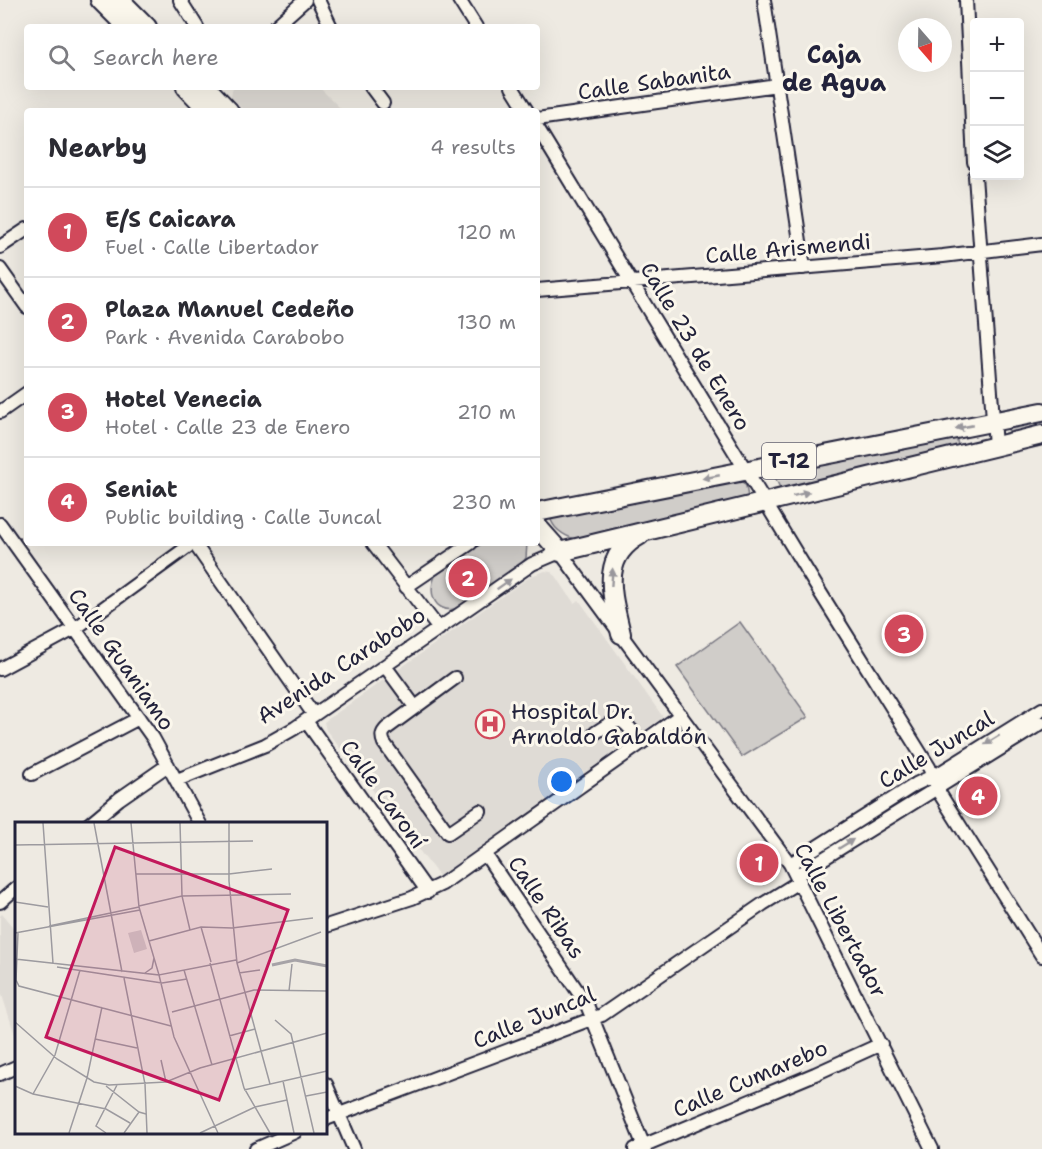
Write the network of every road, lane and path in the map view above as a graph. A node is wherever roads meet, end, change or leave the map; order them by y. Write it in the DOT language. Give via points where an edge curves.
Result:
graph roads {
  1 [pos="100,0"];
  2 [pos="120,0"];
  3 [pos="180,0"];
  4 [pos="304,0"];
  5 [pos="318,0"];
  6 [pos="459,0"];
  7 [pos="764,0"];
  8 [pos="966,0"];
  9 [pos="124,24"];
  10 [pos="144,24"];
  11 [pos="194,24"];
  12 [pos="278,24"];
  13 [pos="330,24"];
  14 [pos="474,24"];
  15 [pos="777,85"];
  16 [pos="192,90"];
  17 [pos="373,90"];
  18 [pos="514,90"];
  19 [pos="207,97"];
  20 [pos="383,103"];
  21 [pos="224,108"];
  22 [pos="525,108"];
  23 [pos="540,119"];
  24 [pos="973,126"];
  25 [pos="540,132"];
  26 [pos="975,180"];
  27 [pos="24,231"];
  28 [pos="1042,244"];
  29 [pos="0,247"];
  30 [pos="980,252"];
  31 [pos="804,268"];
  32 [pos="0,269"];
  33 [pos="632,282"];
  34 [pos="540,290"];
  35 [pos="24,303"];
  36 [pos="24,395"];
  37 [pos="0,412"];
  38 [pos="1042,412"];
  39 [pos="993,422"];
  40 [pos="1042,435"];
  41 [pos="995,446"];
  42 [pos="746,470"];
  43 [pos="766,502"];
  44 [pos="540,511"];
  45 [pos="0,524"];
  46 [pos="540,529"];
  47 [pos="648,531"];
  48 [pos="190,546"];
  49 [pos="196,546"];
  50 [pos="375,546"];
  51 [pos="465,546"];
  52 [pos="560,552"];
  53 [pos="406,587"];
  54 [pos="76,628"];
  55 [pos="439,629"];
  56 [pos="621,634"];
  57 [pos="385,666"];
  58 [pos="0,669"];
  59 [pos="455,678"];
  60 [pos="415,707"];
  61 [pos="1042,709"];
  62 [pos="681,715"];
  63 [pos="139,718"];
  64 [pos="310,718"];
  65 [pos="1042,723"];
  66 [pos="595,733"];
  67 [pos="641,743"];
  68 [pos="168,765"];
  69 [pos="32,774"];
  70 [pos="177,780"];
  71 [pos="935,782"];
  72 [pos="480,811"];
  73 [pos="91,822"];
  74 [pos="199,822"];
  75 [pos="485,854"];
  76 [pos="790,864"];
  77 [pos="798,878"];
  78 [pos="15,889"];
  79 [pos="428,892"];
  80 [pos="0,902"];
  81 [pos="327,926"];
  82 [pos="1042,956"];
  83 [pos="594,1019"];
  84 [pos="881,1044"];
  85 [pos="15,1067"];
  86 [pos="0,1074"];
  87 [pos="327,1086"];
  88 [pos="339,1114"];
  89 [pos="327,1119"];
  90 [pos="290,1134"];
  91 [pos="641,1148"];
  92 [pos="256,1149"];
  93 [pos="354,1149"];
  94 [pos="932,1149"];
  1 -- 9 [label="highway"];
  2 -- 10 [label="highway"];
  3 -- 11 [label="street"];
  4 -- 12 [label="street"];
  5 -- 13 [label="street"];
  6 -- 14 [label="street"];
  7 -- 15 [label="street"];
  8 -- 24 [label="street"];
  15 -- 23 [label="street, Calle Sabanita"];
  15 -- 31 [label="street"];
  16 -- 19 [label="highway"];
  17 -- 20 [label="street"];
  18 -- 22 [label="street"];
  19 -- 21 [label="highway"];
  25 -- 33 [label="street, Calle 23 de Enero"];
  26 -- 30 [label="street"];
  27 -- 29 [label="street"];
  28 -- 30 [label="street, Calle Arismendi"];
  30 -- 31 [label="street, Calle Arismendi"];
  30 -- 39 [label="street"];
  31 -- 33 [label="street, Calle Arismendi"];
  32 -- 35 [label="street"];
  33 -- 34 [label="street, Calle Arismendi"];
  33 -- 42 [label="street, Calle 23 de Enero"];
  36 -- 37 [label="street"];
  38 -- 39 [label="highway, T-12"];
  39 -- 41 [label="street"];
  39 -- 42 [label="highway, T-12, one-way"];
  40 -- 41 [label="highway, Avenida Carabobo / T-12"];
  43 -- 41 [label="highway, Avenida Carabobo / T-12, one-way"];
  42 -- 43 [label="street, Calle 23 de Enero"];
  42 -- 44 [label="highway, T-12, one-way"];
  43 -- 47 [label="highway, Avenida Carabobo / T-12"];
  43 -- 71 [label="street, Calle 23 de Enero"];
  45 -- 54 [label="street, Calle Guaniamo"];
  46 -- 52 [label="highway"];
  47 -- 52 [label="highway, Avenida Carabobo / T-12"];
  56 -- 47 [label="highway, one-way" via="611,586 613,567 628,543"];
  48 -- 54 [label="street"];
  49 -- 64 [label="street, Calle Caroní"];
  50 -- 53 [label="street"];
  51 -- 53 [label="street, Avenida Carabobo"];
  55 -- 52 [label="street, Avenida Carabobo, one-way" via="532,564"];
  52 -- 56 [label="street, Calle Libertador"];
  53 -- 55 [label="street"];
  54 -- 58 [label="street"];
  54 -- 63 [label="street, Calle Guaniamo"];
  55 -- 57 [label="street, Avenida Carabobo"];
  56 -- 62 [label="street, Calle Libertador"];
  57 -- 60 [label="street"];
  57 -- 64 [label="street, Avenida Carabobo"];
  59 -- 60 [label="street"];
  60 -- 72 [label="street" via="383,732 384,743 448,833"];
  61 -- 71 [label="street, Calle Juncal, one-way"];
  62 -- 67 [label="street"];
  62 -- 76 [label="street, Calle Libertador"];
  63 -- 68 [label="street, Calle Guaniamo"];
  63 -- 69 [label="street"];
  64 -- 70 [label="street, Avenida Carabobo" via="265,745"];
  64 -- 79 [label="street, Calle Caroní"];
  65 -- 71 [label="street, Calle Juncal"];
  66 -- 67 [label="street" via="620,720"];
  67 -- 75 [label="street"];
  68 -- 70 [label="street, Calle Guaniamo"];
  68 -- 73 [label="street"];
  70 -- 74 [label="street, Calle Guaniamo"];
  71 -- 76 [label="street, Calle Juncal" via="916,784"];
  77 -- 71 [label="street, Calle Juncal, one-way"];
  71 -- 82 [label="street, Calle 23 de Enero"];
  75 -- 79 [label="street"];
  75 -- 83 [label="street, Calle Ribas"];
  76 -- 77 [label="street, Calle Libertador"];
  77 -- 83 [label="street, Calle Juncal"];
  77 -- 84 [label="street, Calle Libertador"];
  78 -- 80 [label="street"];
  79 -- 81 [label="street"];
  83 -- 88 [label="street, Calle Juncal"];
  83 -- 91 [label="street, Calle Ribas"];
  84 -- 91 [label="street, Calle Cumarebo"];
  84 -- 94 [label="street, Calle Libertador"];
  85 -- 86 [label="street"];
  87 -- 88 [label="street"];
  88 -- 89 [label="street, Calle Juncal"];
  88 -- 93 [label="street"];
  90 -- 92 [label="street"];
}
